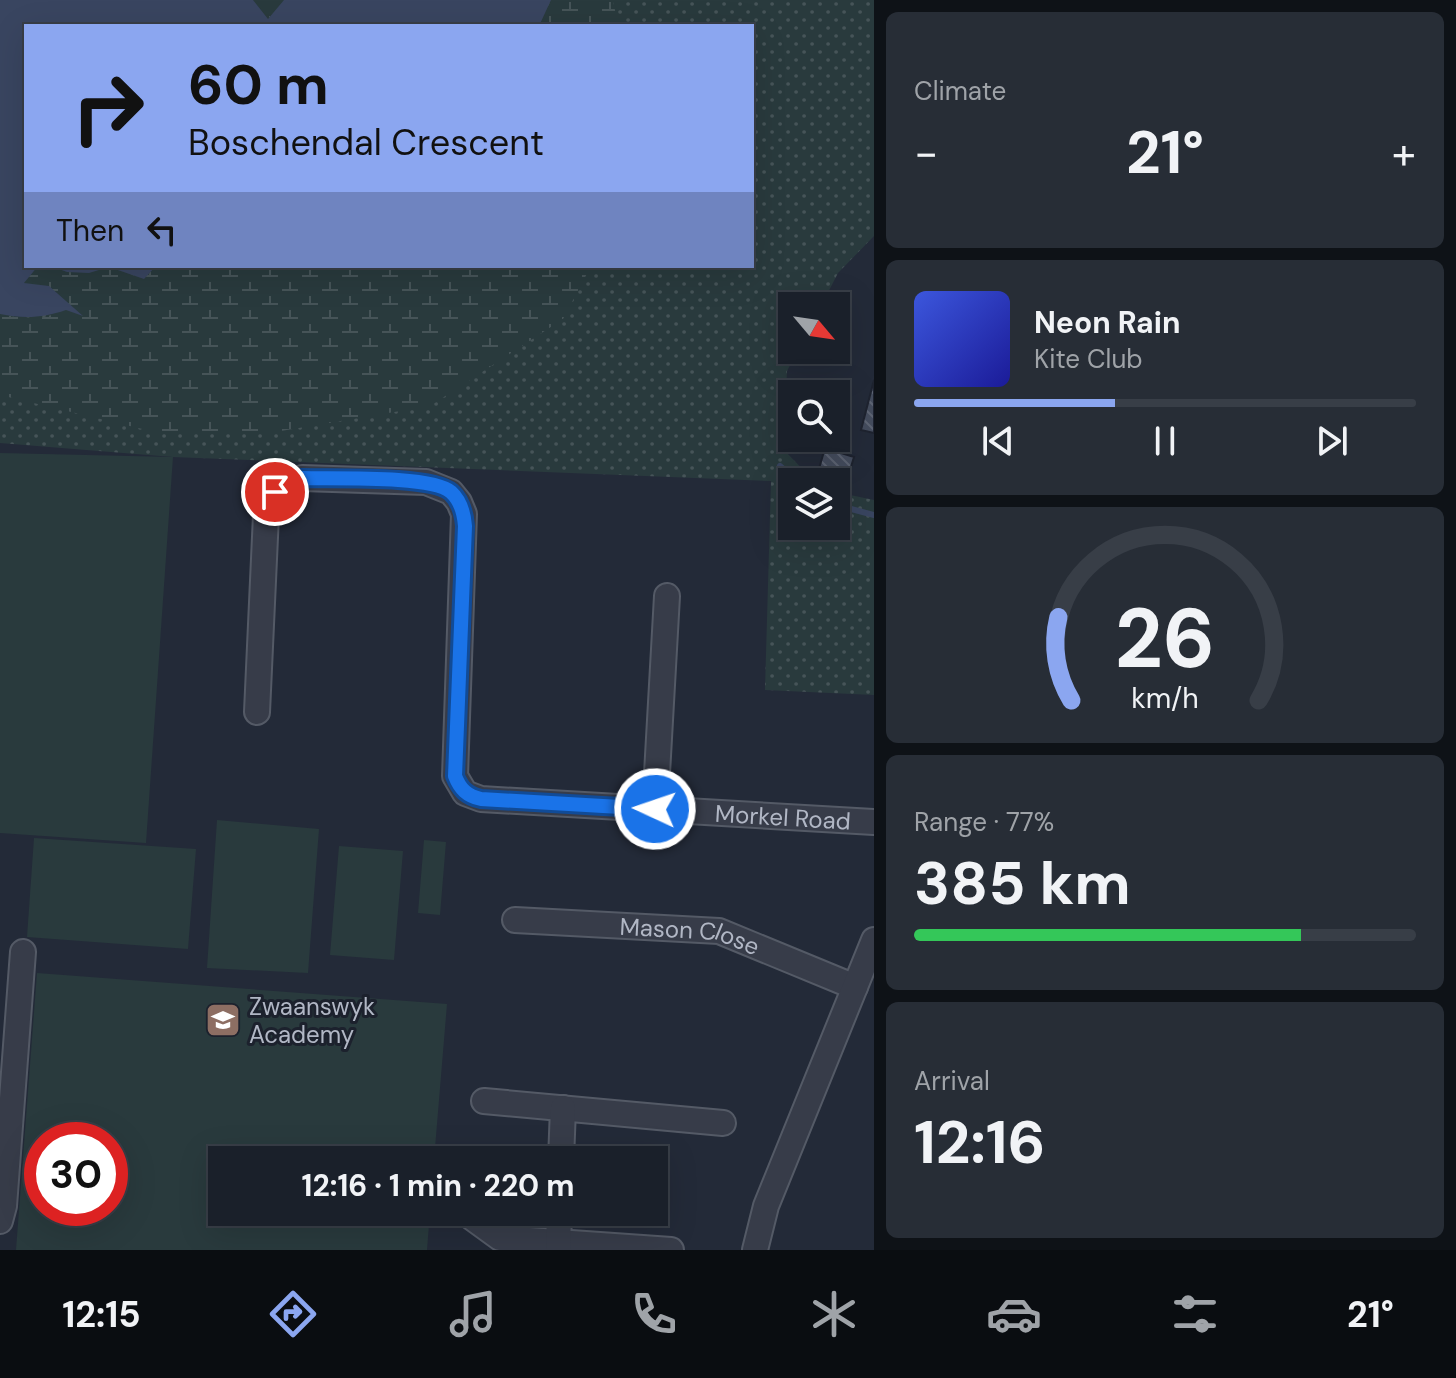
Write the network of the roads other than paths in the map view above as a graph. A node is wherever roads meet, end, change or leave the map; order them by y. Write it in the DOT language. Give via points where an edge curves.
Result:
graph roads {
  1 [pos="667,596"];
  2 [pos="257,712"];
  3 [pos="655,809"];
  4 [pos="874,822"];
  5 [pos="515,920"];
  6 [pos="874,940"];
  7 [pos="23,952"];
  8 [pos="855,987"];
  9 [pos="484,1101"];
  10 [pos="563,1108"];
  11 [pos="723,1123"];
  12 [pos="562,1146"];
  13 [pos="0,1221"];
  14 [pos="484,1226"];
  15 [pos="559,1226"];
  16 [pos="558,1246"];
  17 [pos="671,1250"];
  18 [pos="755,1250"];
  1 -- 3 [label="street"];
  2 -- 3 [label="street, Morkel Road" via="266,515 275,492 302,478 426,482 441,486 459,502 465,526 455,776 459,785 481,799"];
  3 -- 4 [label="street, Morkel Road"];
  5 -- 8 [label="street, Mason Close" via="719,931"];
  6 -- 8 [label="street"];
  7 -- 13 [label="street"];
  8 -- 18 [label="street" via="766,1206"];
  9 -- 10 [label="street"];
  10 -- 11 [label="street"];
  10 -- 12 [label="street"];
  14 -- 16 [label="street" via="500,1238"];
  15 -- 16 [label="street"];
  16 -- 17 [label="street"];
}
